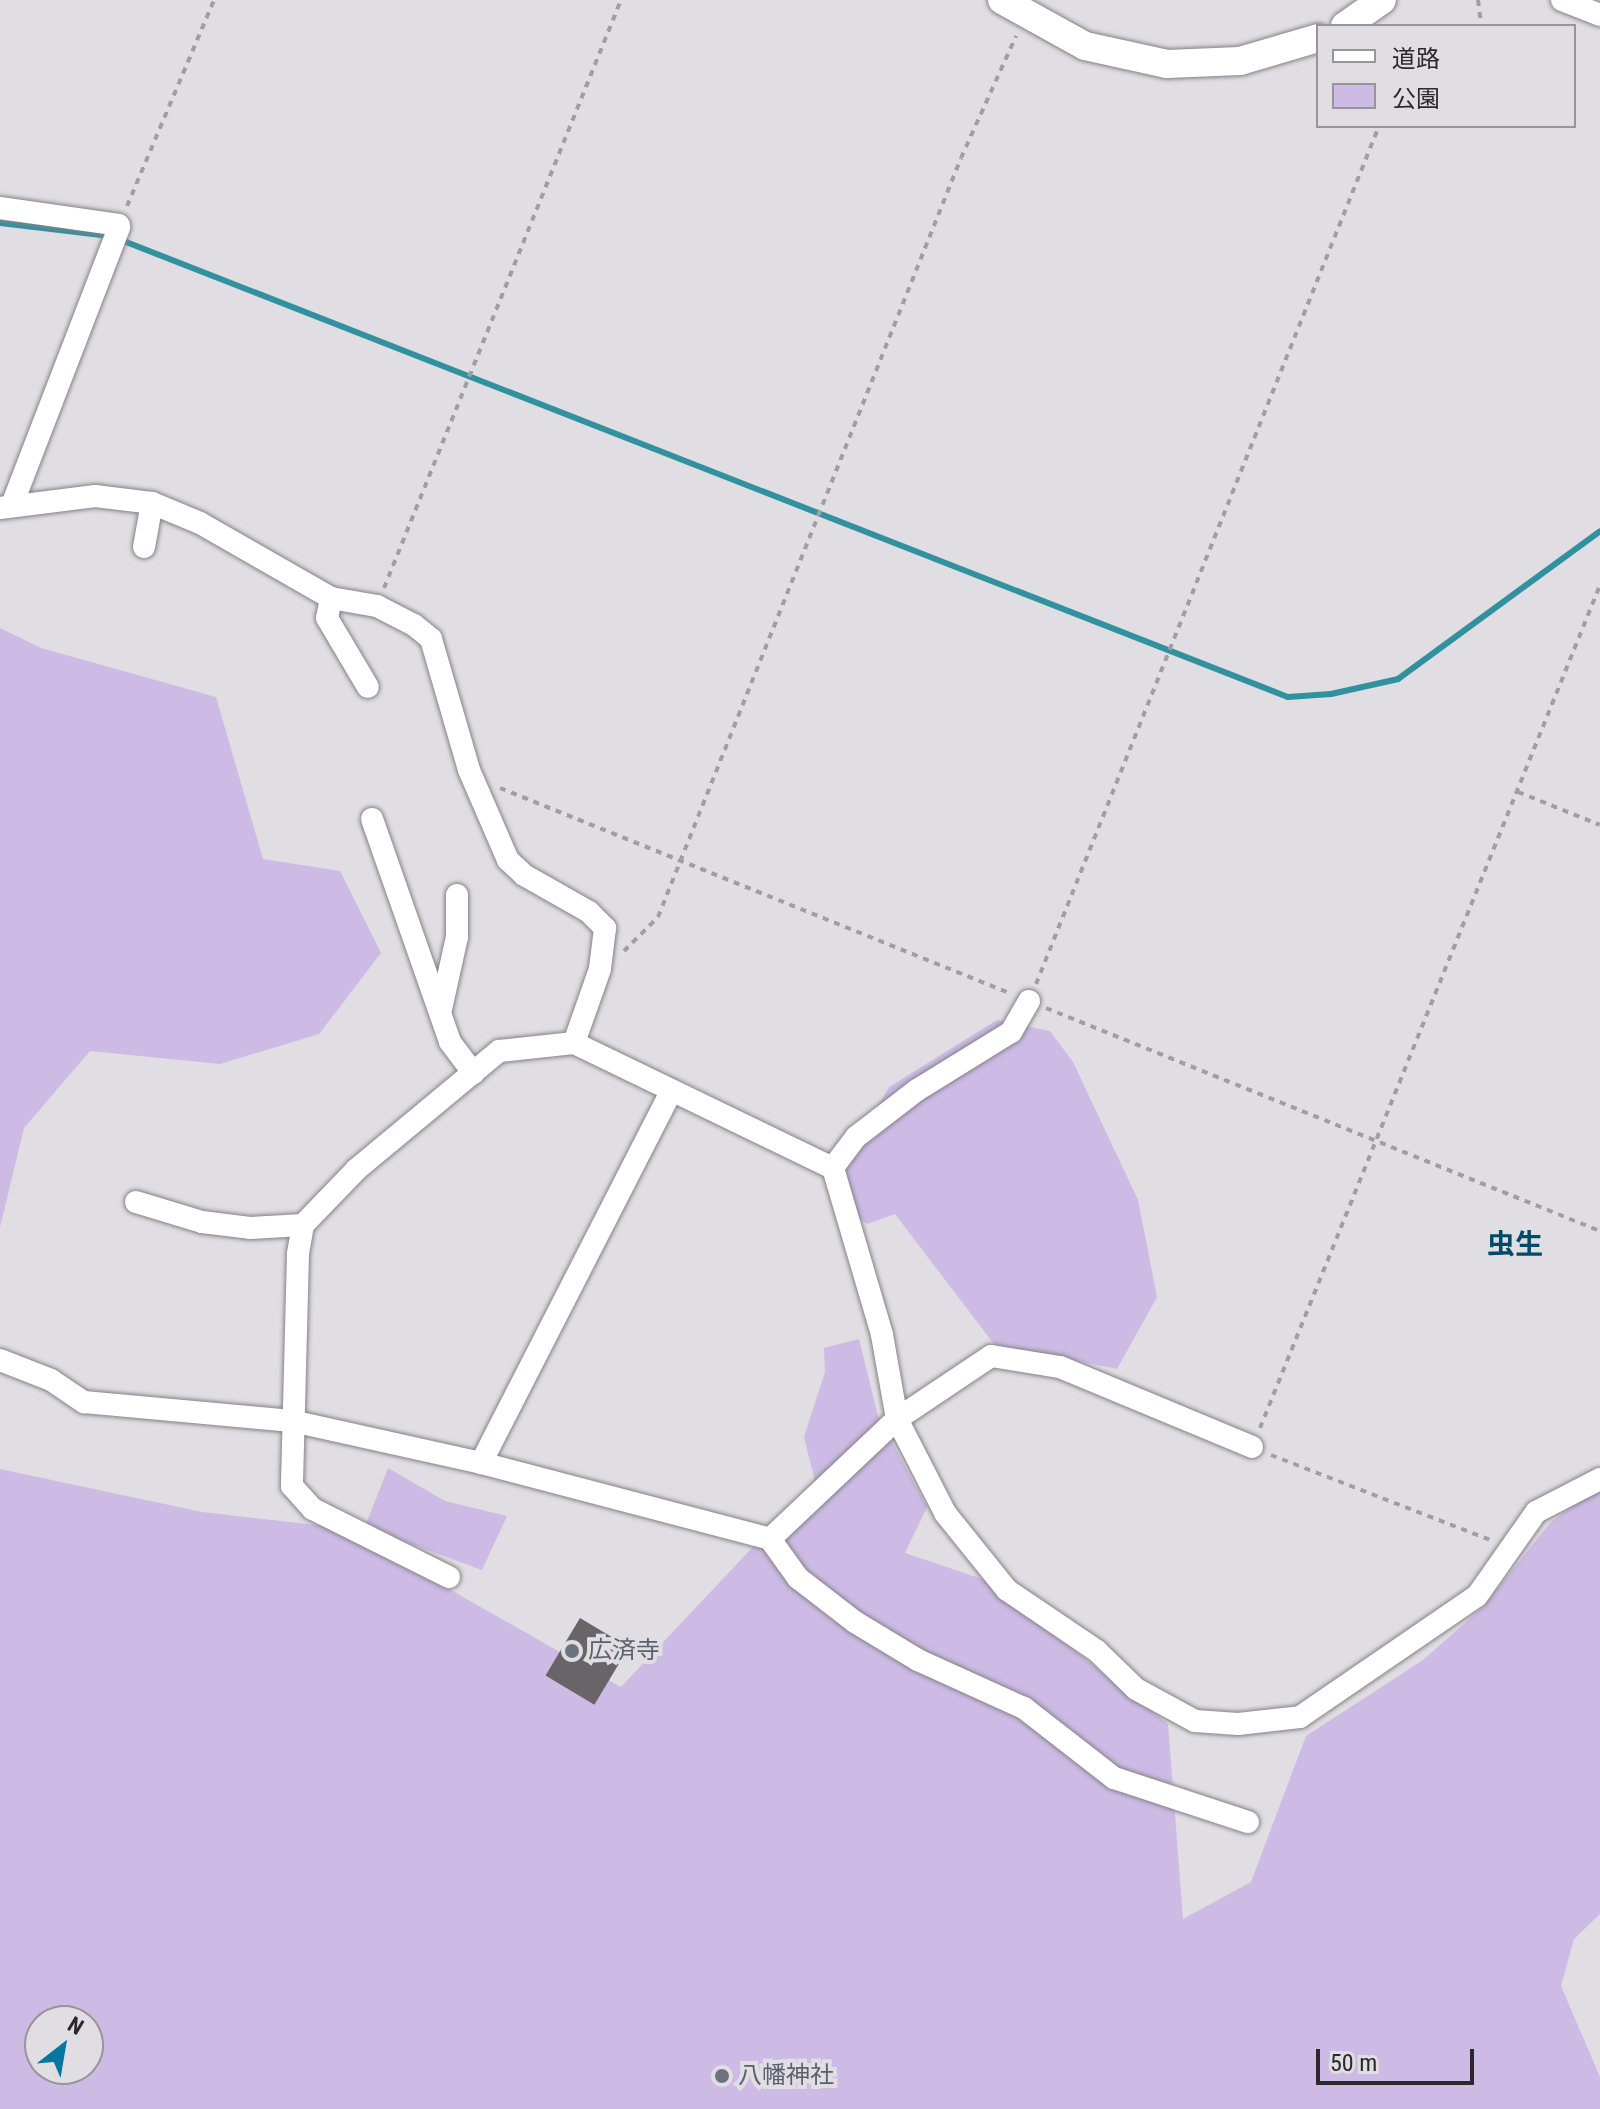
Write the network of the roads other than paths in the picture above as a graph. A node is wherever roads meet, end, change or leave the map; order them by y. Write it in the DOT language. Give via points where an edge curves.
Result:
graph roads {
  1 [pos="1382,0"];
  2 [pos="1562,0"];
  3 [pos="1014,6"];
  4 [pos="1600,15"];
  5 [pos="1348,24"];
  6 [pos="1316,39"];
  7 [pos="0,208"];
  8 [pos="152,503"];
  9 [pos="6,506"];
  10 [pos="144,547"];
  11 [pos="331,598"];
  12 [pos="368,687"];
  13 [pos="372,819"];
  14 [pos="457,895"];
  15 [pos="1029,1001"];
  16 [pos="440,1010"];
  17 [pos="574,1043"];
  18 [pos="473,1073"];
  19 [pos="670,1093"];
  20 [pos="833,1168"];
  21 [pos="136,1202"];
  22 [pos="303,1225"];
  23 [pos="0,1360"];
  24 [pos="897,1419"];
  25 [pos="292,1421"];
  26 [pos="1252,1447"];
  27 [pos="481,1463"];
  28 [pos="1600,1479"];
  29 [pos="770,1539"];
  30 [pos="449,1577"];
  31 [pos="1248,1822"];
  1 -- 5 [label="main road"];
  2 -- 4 [label="street"];
  3 -- 6 [label="main road" via="1085,46 1167,64 1240,61"];
  7 -- 9 [label="street" via="116,231"];
  8 -- 9 [label="street" via="95,496"];
  8 -- 10 [label="street"];
  8 -- 11 [label="street" via="200,523"];
  11 -- 12 [label="street" via="327,618"];
  11 -- 17 [label="street" via="377,606 431,639 472,777 508,860 605,928 600,969"];
  13 -- 16 [label="street"];
  14 -- 16 [label="street" via="457,937"];
  15 -- 20 [label="street" via="1011,1032 856,1137"];
  16 -- 18 [label="street" via="450,1042"];
  17 -- 18 [label="street" via="499,1051"];
  17 -- 19 [label="street"];
  18 -- 22 [label="street" via="357,1169"];
  19 -- 20 [label="street"];
  19 -- 27 [label="street"];
  20 -- 24 [label="street" via="882,1335"];
  21 -- 22 [label="street" via="202,1222 250,1228"];
  22 -- 25 [label="street"];
  23 -- 25 [label="street" via="51,1380 84,1402"];
  24 -- 26 [label="street" via="991,1356 1060,1367"];
  24 -- 28 [label="street" via="945,1513 1007,1590 1097,1651 1136,1689 1195,1721 1238,1724 1300,1717 1477,1596 1536,1512"];
  24 -- 29 [label="street"];
  25 -- 27 [label="street"];
  25 -- 30 [label="street" via="292,1486 313,1509"];
  27 -- 29 [label="street"];
  29 -- 31 [label="street" via="798,1578 855,1622 918,1660 1024,1708 1114,1778"];
}
